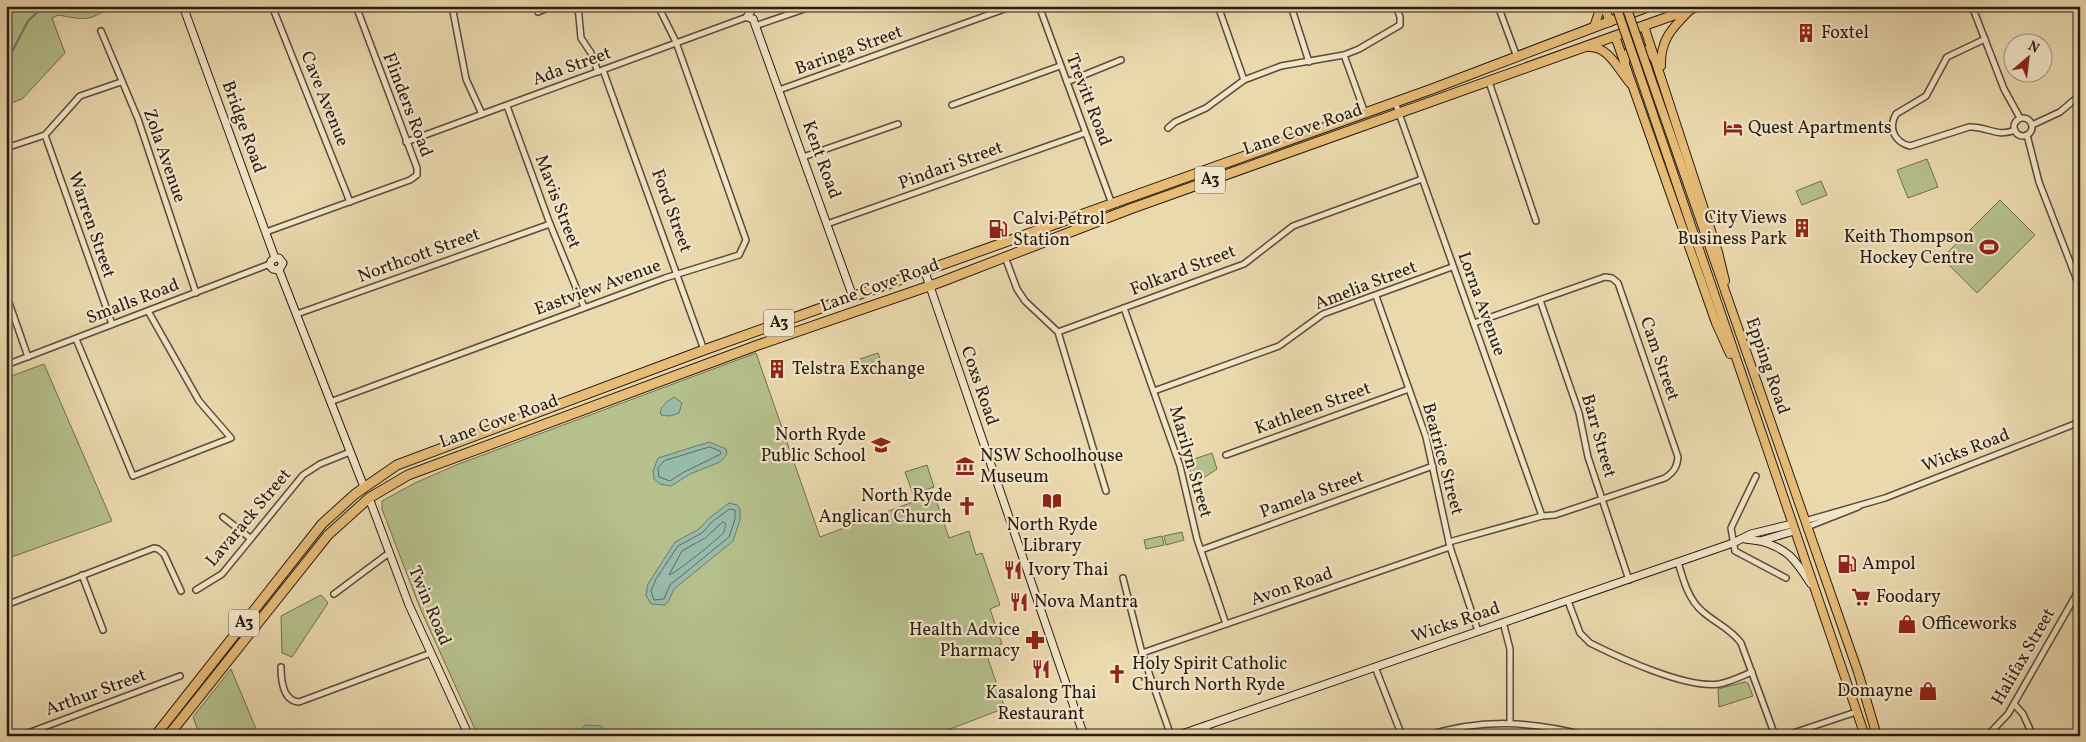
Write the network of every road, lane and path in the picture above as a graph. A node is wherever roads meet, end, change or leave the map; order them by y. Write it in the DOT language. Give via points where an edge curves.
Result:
graph roads {
  1 [pos="272,6"];
  2 [pos="356,6"];
  3 [pos="452,6"];
  4 [pos="553,6"];
  5 [pos="578,6"];
  6 [pos="658,6"];
  7 [pos="813,6"];
  8 [pos="1013,6"];
  9 [pos="1039,6"];
  10 [pos="1218,6"];
  11 [pos="1291,6"];
  12 [pos="1396,6"];
  13 [pos="1498,6"];
  14 [pos="1603,6"];
  15 [pos="1616,6"];
  16 [pos="1626,6"];
  17 [pos="1650,6"];
  18 [pos="1972,6"];
  19 [pos="186,7"];
  20 [pos="1637,8"];
  21 [pos="1695,8"];
  22 [pos="538,12"];
  23 [pos="751,16"];
  24 [pos="1610,22"];
  25 [pos="1644,26"];
  26 [pos="1594,27"];
  27 [pos="101,31"];
  28 [pos="1615,36"];
  29 [pos="1984,39"];
  30 [pos="676,42"];
  31 [pos="1589,46"];
  32 [pos="1344,55"];
  33 [pos="1517,57"];
  34 [pos="1122,60"];
  35 [pos="1656,60"];
  36 [pos="1309,62"];
  37 [pos="1625,64"];
  38 [pos="1060,66"];
  39 [pos="601,71"];
  40 [pos="1661,76"];
  41 [pos="1244,80"];
  42 [pos="122,82"];
  43 [pos="1067,82"];
  44 [pos="1489,82"];
  45 [pos="1634,87"];
  46 [pos="779,90"];
  47 [pos="2080,95"];
  48 [pos="1395,102"];
  49 [pos="952,105"];
  50 [pos="507,106"];
  51 [pos="1365,113"];
  52 [pos="482,114"];
  53 [pos="1400,114"];
  54 [pos="2020,118"];
  55 [pos="898,124"];
  56 [pos="2032,125"];
  57 [pos="1168,128"];
  58 [pos="2015,130"];
  59 [pos="1085,132"];
  60 [pos="45,134"];
  61 [pos="2027,135"];
  62 [pos="406,142"];
  63 [pos="6,148"];
  64 [pos="803,157"];
  65 [pos="1422,179"];
  66 [pos="350,202"];
  67 [pos="1112,204"];
  68 [pos="1536,221"];
  69 [pos="550,224"];
  70 [pos="827,224"];
  71 [pos="266,232"];
  72 [pos="1004,256"];
  73 [pos="275,258"];
  74 [pos="270,264"];
  75 [pos="1452,267"];
  76 [pos="279,270"];
  77 [pos="925,272"];
  78 [pos="677,273"];
  79 [pos="930,286"];
  80 [pos="2080,288"];
  81 [pos="196,293"];
  82 [pos="6,294"];
  83 [pos="1376,296"];
  84 [pos="853,297"];
  85 [pos="1540,300"];
  86 [pos="584,307"];
  87 [pos="1124,308"];
  88 [pos="148,311"];
  89 [pos="858,312"];
  90 [pos="297,314"];
  91 [pos="1474,323"];
  92 [pos="112,324"];
  93 [pos="1736,328"];
  94 [pos="1058,332"];
  95 [pos="76,339"];
  96 [pos="704,350"];
  97 [pos="28,357"];
  98 [pos="709,363"];
  99 [pos="6,366"];
  100 [pos="1744,383"];
  101 [pos="1409,390"];
  102 [pos="1154,391"];
  103 [pos="330,402"];
  104 [pos="2080,422"];
  105 [pos="350,452"];
  106 [pos="1226,455"];
  107 [pos="1678,457"];
  108 [pos="1433,466"];
  109 [pos="1756,476"];
  110 [pos="364,487"];
  111 [pos="1106,491"];
  112 [pos="369,498"];
  113 [pos="1601,500"];
  114 [pos="1542,516"];
  115 [pos="223,517"];
  116 [pos="1806,524"];
  117 [pos="1793,528"];
  118 [pos="250,538"];
  119 [pos="1745,539"];
  120 [pos="1760,541"];
  121 [pos="1733,543"];
  122 [pos="1450,544"];
  123 [pos="1201,550"];
  124 [pos="389,553"];
  125 [pos="1678,562"];
  126 [pos="82,576"];
  127 [pos="1123,578"];
  128 [pos="1786,578"];
  129 [pos="1629,580"];
  130 [pos="1812,584"];
  131 [pos="2080,588"];
  132 [pos="196,590"];
  133 [pos="181,591"];
  134 [pos="334,594"];
  135 [pos="1568,600"];
  136 [pos="6,605"];
  137 [pos="1503,622"];
  138 [pos="1226,624"];
  139 [pos="103,630"];
  140 [pos="1478,631"];
  141 [pos="431,653"];
  142 [pos="1142,653"];
  143 [pos="281,667"];
  144 [pos="1375,667"];
  145 [pos="1752,672"];
  146 [pos="180,676"];
  147 [pos="2014,704"];
  148 [pos="1856,712"];
  149 [pos="1510,722"];
  150 [pos="1206,725"];
  151 [pos="28,734"];
  152 [pos="1773,734"];
  153 [pos="20,736"];
  154 [pos="155,736"];
  155 [pos="168,736"];
  156 [pos="470,736"];
  157 [pos="1084,736"];
  158 [pos="1171,736"];
  159 [pos="1176,736"];
  160 [pos="1210,736"];
  161 [pos="1402,736"];
  162 [pos="1426,736"];
  163 [pos="1588,736"];
  164 [pos="1783,736"];
  165 [pos="1865,736"];
  166 [pos="1877,736"];
  167 [pos="1987,736"];
  168 [pos="2033,736"];
  1 -- 66 [label="street, Cave Avenue"];
  2 -- 62 [label="street, Flinders Road"];
  3 -- 52 [label="street" via="466,79"];
  4 -- 22 [label="street"];
  5 -- 39 [label="street, Ford Street" via="581,38"];
  6 -- 30 [label="street, Eastview Avenue"];
  7 -- 23 [label="street, Ada Street"];
  8 -- 46 [label="street, Baringa Street"];
  9 -- 38 [label="street, Trevitt Road"];
  10 -- 41 [label="street"];
  11 -- 36 [label="street"];
  12 -- 32 [label="street" via="1401,21 1397,28"];
  13 -- 33 [label="street"];
  14 -- 24 [label="main road"];
  14 -- 26 [label="main road"];
  15 -- 100 [label="main road, Epping Road, bridge"];
  16 -- 93 [label="main road, Epping Road, bridge"];
  17 -- 20 [label="highway, Lane Cove Road / A3"];
  18 -- 29 [label="street"];
  19 -- 71 [label="street, Bridge Road"];
  20 -- 24 [label="highway, Lane Cove Road / A3"];
  20 -- 25 [label="highway"];
  21 -- 25 [label="highway, Lane Cove Road / A3"];
  21 -- 40 [label="main road" via="1666,37 1661,50"];
  23 -- 30 [label="street, Ada Street"];
  23 -- 46 [label="street, Kent Road"];
  24 -- 26 [label="highway, Lane Cove Road / A3"];
  24 -- 28 [label="highway"];
  25 -- 28 [label="highway, Lane Cove Road / A3"];
  25 -- 35 [label="main road"];
  26 -- 33 [label="highway, Lane Cove Road / A3"];
  27 -- 42 [label="street, Zola Avenue"];
  28 -- 31 [label="highway, Lane Cove Road / A3"];
  28 -- 37 [label="main road"];
  29 -- 54 [label="street"];
  29 -- 58 [label="street" via="1946,58 1928,93 1896,114 1892,129 1896,138 1910,146 1969,127 1979,127 1996,134"];
  30 -- 39 [label="street, Ada Street"];
  30 -- 78 [label="street, Eastview Avenue" via="746,240 739,255"];
  31 -- 44 [label="highway, Lane Cove Road / A3"];
  31 -- 45 [label="main road" via="1598,47 1607,54"];
  32 -- 36 [label="street"];
  32 -- 51 [label="street"];
  33 -- 48 [label="highway, Lane Cove Road / A3"];
  34 -- 43 [label="street"];
  35 -- 37 [label="main road" via="1646,50 1637,48 1629,51"];
  35 -- 40 [label="main road"];
  36 -- 41 [label="street" via="1281,66"];
  37 -- 45 [label="main road"];
  38 -- 43 [label="street, Trevitt Road"];
  38 -- 49 [label="street"];
  39 -- 50 [label="street, Ada Street"];
  39 -- 78 [label="street, Ford Street"];
  40 -- 93 [label="main road" via="1718,252"];
  41 -- 57 [label="street" via="1206,108"];
  42 -- 60 [label="street" via="80,96"];
  42 -- 81 [label="street, Zola Avenue" via="138,119"];
  43 -- 59 [label="street, Trevitt Road"];
  44 -- 53 [label="highway, Lane Cove Road / A3"];
  44 -- 68 [label="street"];
  45 -- 100 [label="main road" via="1716,323"];
  46 -- 64 [label="street, Kent Road"];
  47 -- 56 [label="street" via="2060,112"];
  48 -- 51 [label="highway, Lane Cove Road / A3"];
  48 -- 53 [label="street, Lorna Avenue"];
  50 -- 52 [label="street, Ada Street"];
  50 -- 69 [label="street, Mavis Street"];
  51 -- 67 [label="highway, Lane Cove Road / A3"];
  52 -- 62 [label="street, Ada Street"];
  53 -- 65 [label="street, Lorna Avenue"];
  53 -- 72 [label="highway, Lane Cove Road / A3"];
  54 -- 56 [label="street" via="2026,118"];
  54 -- 58 [label="street" via="2014,124"];
  55 -- 64 [label="street"];
  56 -- 61 [label="street" via="2032,131"];
  58 -- 61 [label="street" via="2018,135"];
  59 -- 67 [label="street, Trevitt Road"];
  59 -- 70 [label="street, Pindari Street"];
  60 -- 63 [label="street"];
  60 -- 92 [label="street, Warren Street"];
  61 -- 80 [label="street" via="2039,182"];
  62 -- 66 [label="street, Flinders Road" via="417,168 415,177"];
  64 -- 70 [label="street, Kent Road"];
  65 -- 75 [label="street, Lorna Avenue"];
  65 -- 87 [label="street, Folkard Street" via="1293,226 1244,264"];
  66 -- 71 [label="street, Flinders Road"];
  67 -- 77 [label="highway, Lane Cove Road / A3"];
  69 -- 86 [label="street, Mavis Street"];
  69 -- 90 [label="street, Northcott Street"];
  70 -- 84 [label="street, Kent Road"];
  71 -- 73 [label="street, Bridge Road"];
  72 -- 79 [label="highway, Lane Cove Road / A3"];
  72 -- 94 [label="street" via="1025,301"];
  73 -- 74 [label="street"];
  73 -- 76 [label="street" via="282,261"];
  74 -- 76 [label="street" via="273,270"];
  74 -- 81 [label="street, Smalls Road"];
  75 -- 83 [label="street, Amelia Street"];
  75 -- 91 [label="street, Lorna Avenue"];
  76 -- 90 [label="street"];
  77 -- 79 [label="street, Coxs Road"];
  77 -- 84 [label="highway, Lane Cove Road / A3"];
  78 -- 86 [label="street, Eastview Avenue"];
  78 -- 96 [label="street, Ford Street"];
  79 -- 89 [label="highway, Lane Cove Road / A3"];
  79 -- 157 [label="street, Coxs Road"];
  81 -- 88 [label="street, Smalls Road"];
  82 -- 97 [label="street"];
  83 -- 101 [label="street, Beatrice Street"];
  83 -- 102 [label="street, Amelia Street" via="1323,314 1279,346"];
  84 -- 89 [label="highway, Kent Road"];
  84 -- 96 [label="highway, Lane Cove Road / A3"];
  85 -- 91 [label="street"];
  85 -- 107 [label="street, Cam Street" via="1605,277 1618,283"];
  85 -- 113 [label="street, Barr Street" via="1579,413"];
  86 -- 103 [label="street, Eastview Avenue"];
  87 -- 94 [label="street, Folkard Street"];
  87 -- 102 [label="street, Marilyn Street"];
  88 -- 92 [label="street, Smalls Road"];
  88 -- 95 [label="street" via="199,401 231,438 133,476"];
  89 -- 98 [label="highway, Lane Cove Road / A3"];
  90 -- 103 [label="street"];
  91 -- 114 [label="street, Lorna Avenue"];
  92 -- 95 [label="street, Smalls Road"];
  93 -- 116 [label="main road, Epping Road"];
  94 -- 111 [label="street"];
  95 -- 97 [label="street, Smalls Road"];
  96 -- 98 [label="highway, Ford Street"];
  96 -- 110 [label="highway, Lane Cove Road / A3" via="425,453"];
  97 -- 99 [label="street, Smalls Road"];
  98 -- 112 [label="highway, Lane Cove Road / A3" via="435,463"];
  100 -- 117 [label="main road, Epping Road"];
  101 -- 106 [label="street, Kathleen Street"];
  101 -- 108 [label="street, Beatrice Street"];
  102 -- 123 [label="street, Marilyn Street" via="1180,466"];
  103 -- 105 [label="street"];
  104 -- 116 [label="street, Wicks Road" via="1967,468"];
  105 -- 110 [label="street"];
  105 -- 118 [label="street, Lavarack Street" via="303,475"];
  107 -- 113 [label="street, Avon Road" via="1677,466 1665,478"];
  108 -- 122 [label="street, Beatrice Street"];
  108 -- 123 [label="street, Pamela Street"];
  109 -- 121 [label="street" via="1731,528"];
  110 -- 112 [label="highway, Twin Road"];
  110 -- 154 [label="highway, Lane Cove Road / A3" via="314,534"];
  112 -- 124 [label="street, Twin Road"];
  112 -- 155 [label="highway, Lane Cove Road / A3" via="328,535"];
  113 -- 114 [label="street, Avon Road"];
  113 -- 129 [label="street, Barr Street"];
  114 -- 122 [label="street, Avon Road"];
  115 -- 118 [label="street"];
  116 -- 117 [label="main road, Wicks Road"];
  116 -- 166 [label="main road, Epping Road" via="1860,677"];
  117 -- 119 [label="street, Wicks Road" via="1752,534"];
  117 -- 120 [label="street, Wicks Road"];
  117 -- 130 [label="main road, Epping Road"];
  118 -- 132 [label="street, Lavarack Street" via="222,574"];
  119 -- 120 [label="street, Wicks Road"];
  119 -- 121 [label="street, Wicks Road"];
  120 -- 130 [label="street" via="1786,551"];
  121 -- 125 [label="street, Wicks Road"];
  121 -- 128 [label="street" via="1735,551"];
  122 -- 138 [label="street, Avon Road"];
  122 -- 140 [label="street, Beatrice Street"];
  123 -- 138 [label="street, Marilyn Street"];
  124 -- 134 [label="street"];
  124 -- 141 [label="street, Twin Road"];
  125 -- 129 [label="street, Wicks Road"];
  125 -- 145 [label="street" via="1692,599 1701,611 1737,637 1745,649"];
  126 -- 133 [label="street" via="158,548"];
  126 -- 136 [label="street"];
  126 -- 139 [label="street"];
  127 -- 142 [label="street"];
  129 -- 135 [label="street, Wicks Road"];
  130 -- 148 [label="main road, Epping Road"];
  131 -- 147 [label="street, Halifax Street"];
  135 -- 137 [label="street, Wicks Road"];
  135 -- 145 [label="street" via="1580,632 1590,643 1682,681 1719,684"];
  137 -- 140 [label="street, Wicks Road"];
  137 -- 149 [label="street" via="1510,649"];
  138 -- 142 [label="street, Avon Road"];
  140 -- 144 [label="street, Wicks Road"];
  141 -- 143 [label="street" via="299,702 287,696 281,681"];
  141 -- 156 [label="street, Twin Road"];
  142 -- 158 [label="street"];
  144 -- 150 [label="street, Wicks Road"];
  144 -- 161 [label="street"];
  145 -- 152 [label="street"];
  146 -- 151 [label="street, Arthur Street"];
  147 -- 167 [label="street, Halifax Street" via="2001,724"];
  147 -- 168 [label="street" via="2023,714"];
  148 -- 164 [label="street"];
  148 -- 165 [label="main road, Epping Road"];
  149 -- 162 [label="street" via="1454,728"];
  149 -- 163 [label="street"];
  150 -- 159 [label="street, Wicks Road"];
  150 -- 160 [label="street"];
  151 -- 153 [label="street, Arthur Street"];
  152 -- 164 [label="street"];
}
